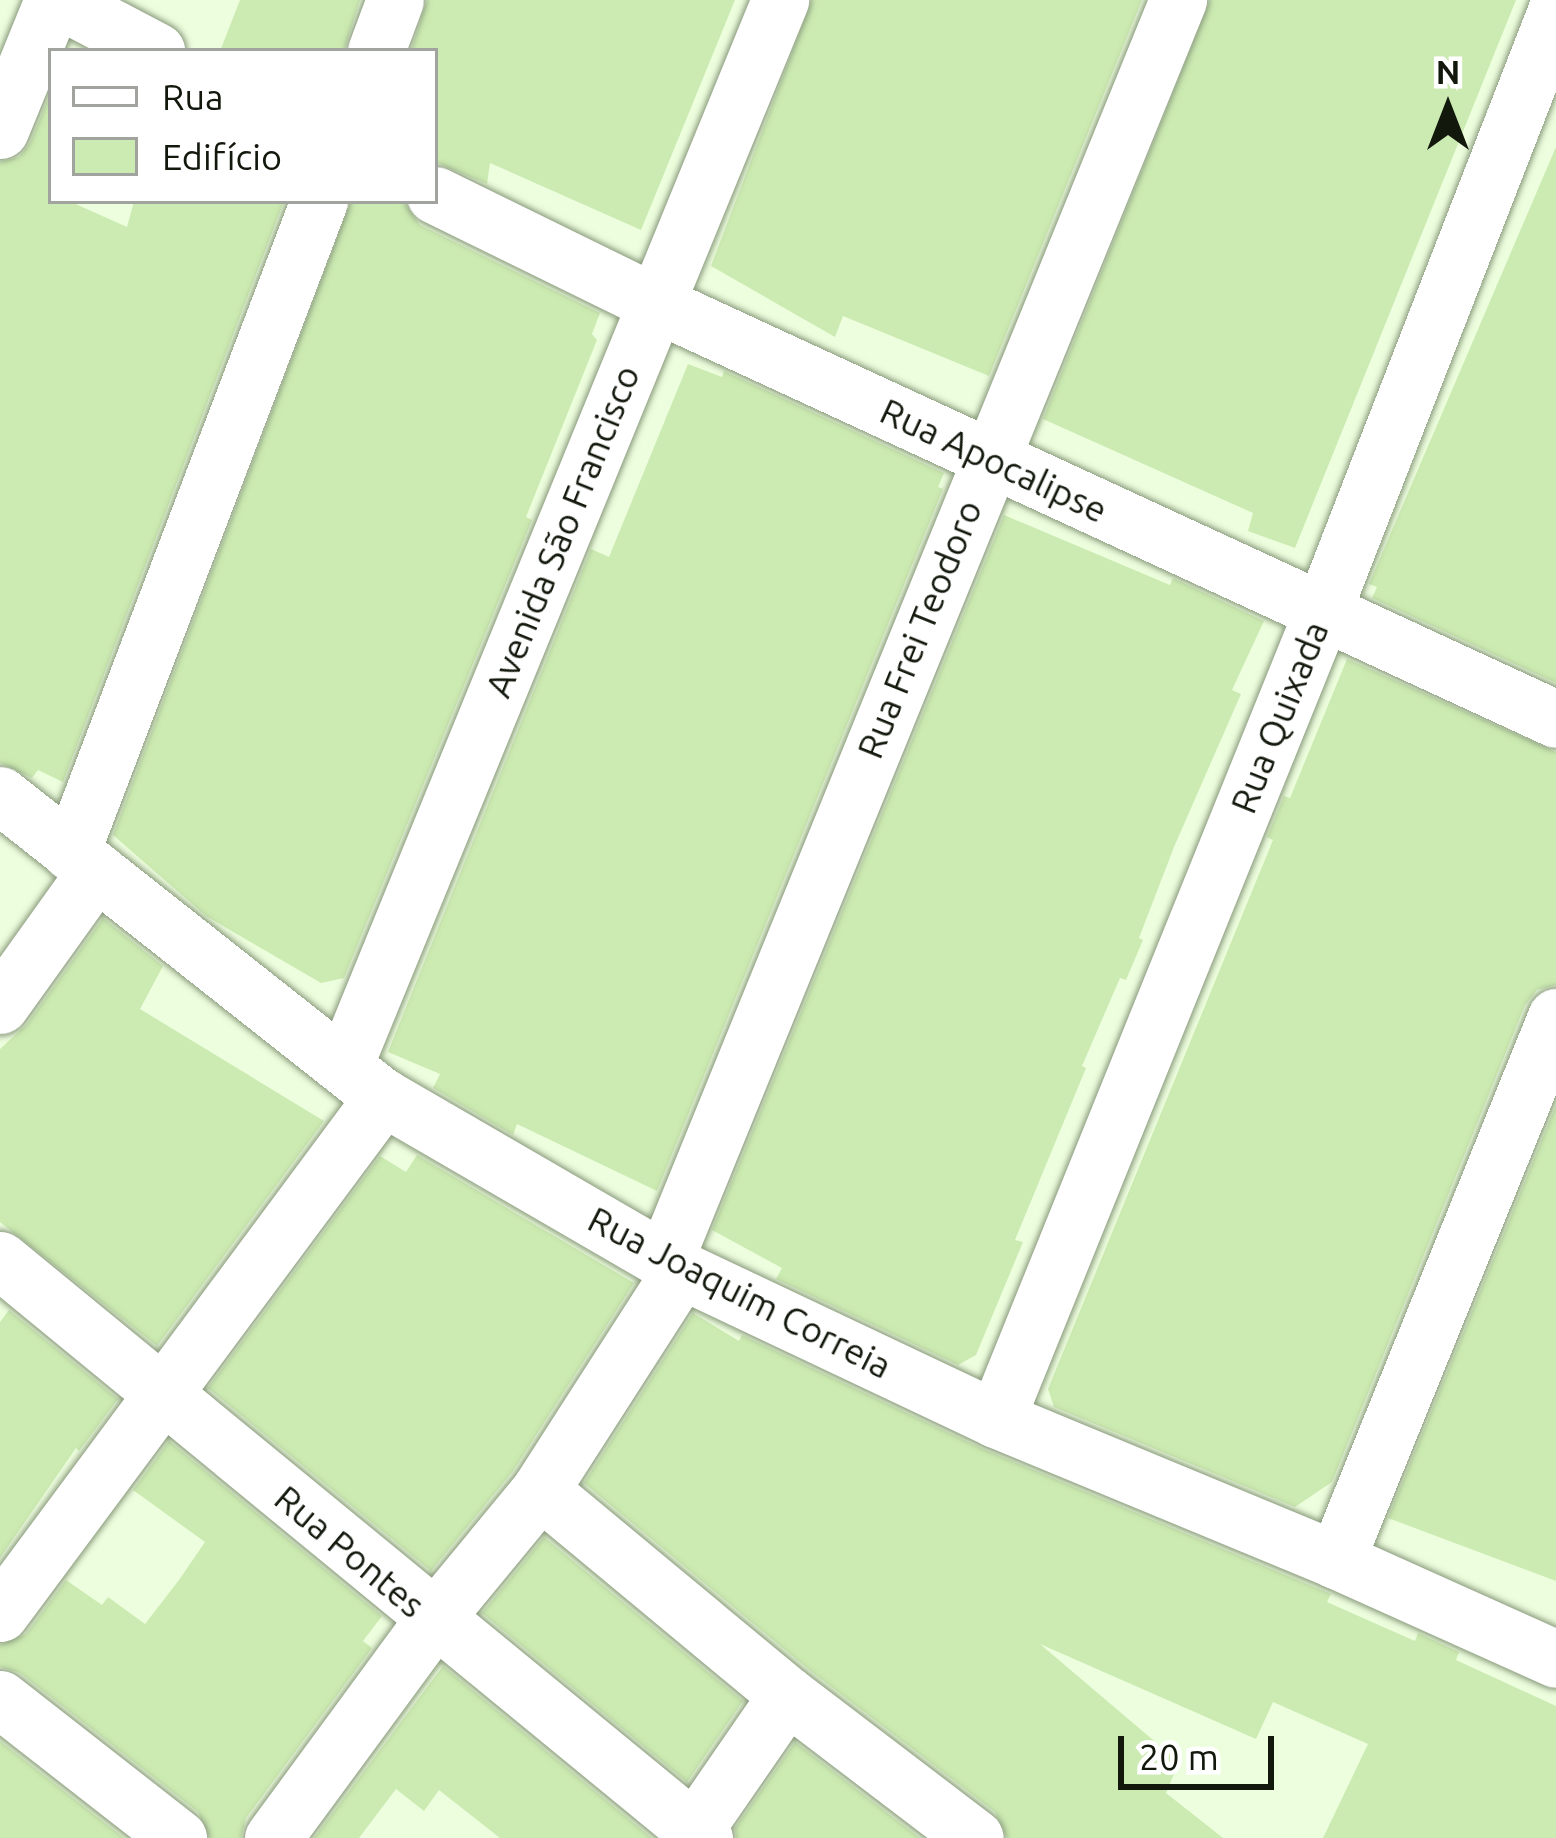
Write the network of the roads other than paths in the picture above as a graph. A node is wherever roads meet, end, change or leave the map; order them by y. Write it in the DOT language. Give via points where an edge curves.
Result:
graph roads {
  1 [pos="56,0"];
  2 [pos="395,0"];
  3 [pos="780,0"];
  4 [pos="1178,0"];
  5 [pos="1556,11"];
  6 [pos="150,48"];
  7 [pos="377,48"];
  8 [pos="0,130"];
  9 [pos="438,196"];
  10 [pos="318,204"];
  11 [pos="655,303"];
  12 [pos="988,458"];
  13 [pos="1323,610"];
  14 [pos="1556,719"];
  15 [pos="0,795"];
  16 [pos="84,861"];
  17 [pos="0,1005"];
  18 [pos="1556,1017"];
  19 [pos="364,1080"];
  20 [pos="0,1260"];
  21 [pos="673,1265"];
  22 [pos="164,1395"];
  23 [pos="996,1419"];
  24 [pos="540,1490"];
  25 [pos="1336,1560"];
  26 [pos="0,1613"];
  27 [pos="433,1620"];
  28 [pos="1556,1659"];
  29 [pos="787,1695"];
  30 [pos="0,1700"];
  31 [pos="699,1834"];
  32 [pos="178,1838"];
  33 [pos="273,1838"];
  34 [pos="975,1838"];
  1 -- 6 [label="street"];
  1 -- 8 [label="street"];
  2 -- 7 [label="street"];
  3 -- 11 [label="street, Avenida São Francisco"];
  4 -- 12 [label="street, Rua Frei Teodoro"];
  5 -- 13 [label="street, Rua Quixada"];
  9 -- 11 [label="street, Rua Apocalipse"];
  10 -- 16 [label="street"];
  11 -- 12 [label="street, Rua Apocalipse"];
  11 -- 19 [label="street, Avenida São Francisco"];
  12 -- 13 [label="street, Rua Apocalipse"];
  12 -- 21 [label="street, Rua Frei Teodoro"];
  13 -- 14 [label="street, Rua Apocalipse"];
  13 -- 23 [label="street, Rua Quixada"];
  15 -- 16 [label="street, Rua Joaquim Correia"];
  16 -- 17 [label="street"];
  16 -- 19 [label="street, Rua Joaquim Correia"];
  18 -- 25 [label="street"];
  19 -- 21 [label="street, Rua Joaquim Correia"];
  19 -- 22 [label="street, Avenida São Francisco"];
  20 -- 22 [label="street, Rua Pontes"];
  21 -- 23 [label="street, Rua Joaquim Correia"];
  21 -- 24 [label="street, Rua Frei Teodoro"];
  22 -- 26 [label="street, Avenida São Francisco"];
  22 -- 27 [label="street, Rua Pontes"];
  23 -- 25 [label="street, Rua Joaquim Correia"];
  24 -- 27 [label="street, Rua Frei Teodoro"];
  24 -- 29 [label="street"];
  25 -- 28 [label="street, Rua Joaquim Correia"];
  27 -- 31 [label="street, Rua Pontes"];
  27 -- 33 [label="street, Rua Frei Teodoro"];
  29 -- 31 [label="street"];
  29 -- 34 [label="street"];
  30 -- 32 [label="street"];
}
